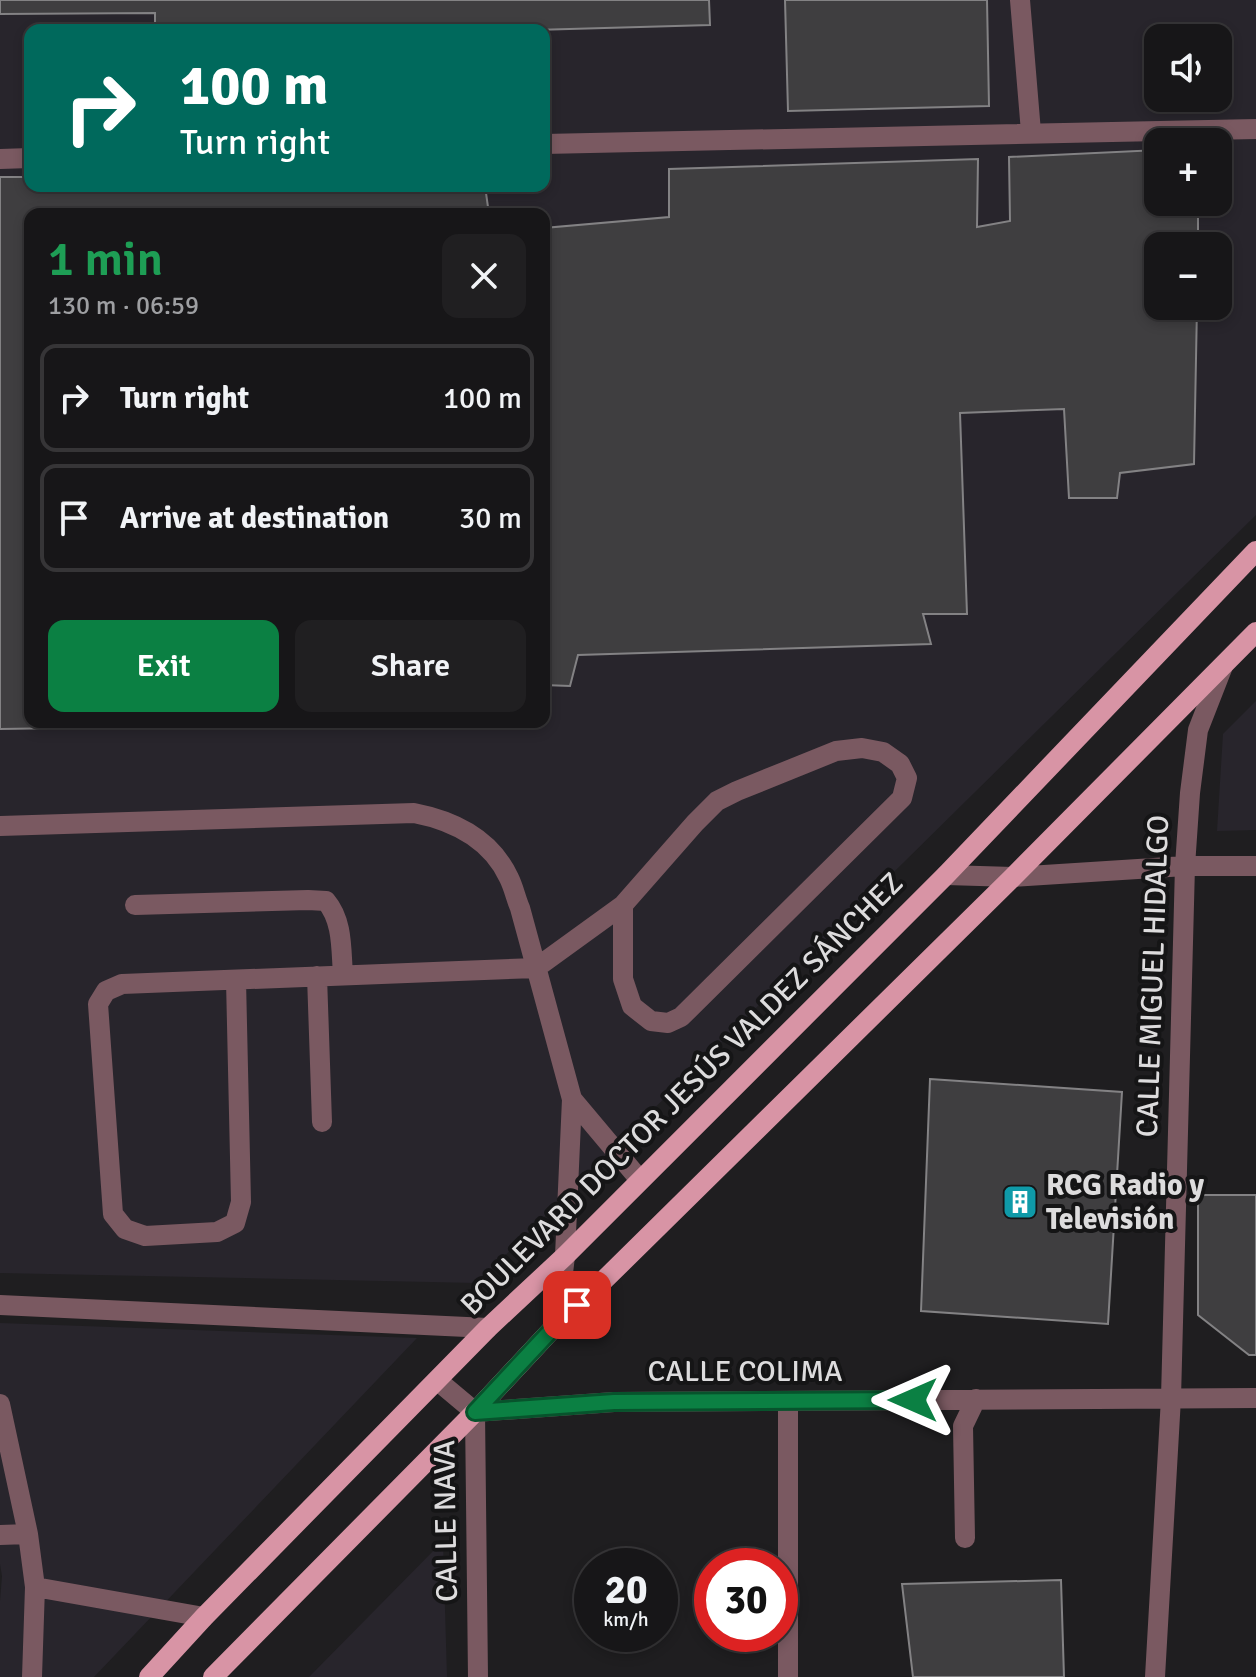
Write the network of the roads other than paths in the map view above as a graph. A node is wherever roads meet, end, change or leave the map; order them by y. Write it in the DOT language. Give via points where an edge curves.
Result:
graph roads {
  1 [pos="1020,0"];
  2 [pos="1256,129"];
  3 [pos="1031,132"];
  4 [pos="550,144"];
  5 [pos="24,158"];
  6 [pos="0,159"];
  7 [pos="1252,565"];
  8 [pos="1256,632"];
  9 [pos="1223,666"];
  10 [pos="0,826"];
  11 [pos="1185,866"];
  12 [pos="1256,866"];
  13 [pos="946,875"];
  14 [pos="1013,877"];
  15 [pos="135,905"];
  16 [pos="623,905"];
  17 [pos="536,968"];
  18 [pos="343,975"];
  19 [pos="317,976"];
  20 [pos="236,980"];
  21 [pos="572,1099"];
  22 [pos="322,1122"];
  23 [pos="640,1180"];
  24 [pos="565,1256"];
  25 [pos="0,1305"];
  26 [pos="557,1324"];
  27 [pos="488,1328"];
  28 [pos="438,1381"];
  29 [pos="1171,1398"];
  30 [pos="1256,1398"];
  31 [pos="976,1399"];
  32 [pos="788,1401"];
  33 [pos="0,1404"];
  34 [pos="475,1412"];
  35 [pos="28,1534"];
  36 [pos="0,1535"];
  37 [pos="965,1538"];
  38 [pos="35,1587"];
  39 [pos="204,1617"];
  40 [pos="32,1677"];
  41 [pos="149,1677"];
  42 [pos="213,1677"];
  43 [pos="478,1677"];
  44 [pos="788,1677"];
  45 [pos="1155,1677"];
  1 -- 3 [label="street"];
  2 -- 3 [label="street"];
  3 -- 4 [label="street"];
  5 -- 6 [label="street"];
  7 -- 13 [label="main road, BOULEVARD DOCTOR JESÚS VALDEZ SÁNCHEZ"];
  8 -- 9 [label="main road"];
  9 -- 11 [label="street, CALLE MIGUEL HIDALGO" via="1198,730"];
  9 -- 14 [label="main road"];
  10 -- 17 [label="street" via="414,813 436,817 457,825 494,855 509,878"];
  11 -- 12 [label="street"];
  11 -- 14 [label="street"];
  11 -- 29 [label="street, CALLE MIGUEL HIDALGO"];
  13 -- 14 [label="street"];
  13 -- 23 [label="main road, BOULEVARD DOCTOR JESÚS VALDEZ SÁNCHEZ"];
  14 -- 26 [label="main road"];
  15 -- 18 [label="street" via="326,901 339,926"];
  16 -- 16 [label="street" via="695,823 717,801 737,791 836,751 862,748 883,752 900,764 907,778 902,798 681,1017 668,1023 651,1021 632,1006 623,979"];
  16 -- 17 [label="street"];
  17 -- 18 [label="street"];
  17 -- 21 [label="street"];
  18 -- 19 [label="street"];
  19 -- 20 [label="street"];
  19 -- 22 [label="street"];
  20 -- 20 [label="street" via="241,1202 235,1223 204,1233 145,1236 125,1229 113,1214 98,1004 106,991 122,984"];
  21 -- 23 [label="street"];
  21 -- 24 [label="street"];
  23 -- 24 [label="main road, BOULEVARD DOCTOR JESÚS VALDEZ SÁNCHEZ"];
  24 -- 26 [label="street"];
  24 -- 27 [label="main road, BOULEVARD DOCTOR JESÚS VALDEZ SÁNCHEZ"];
  25 -- 27 [label="street"];
  26 -- 34 [label="main road"];
  27 -- 28 [label="main road, BOULEVARD DOCTOR JESÚS VALDEZ SÁNCHEZ"];
  28 -- 34 [label="street, CALLE NAVA"];
  28 -- 39 [label="main road, BOULEVARD DOCTOR JESÚS VALDEZ SÁNCHEZ"];
  29 -- 30 [label="street, CALLE COLIMA"];
  29 -- 31 [label="street, CALLE COLIMA"];
  29 -- 45 [label="street, CALLE MIGUEL HIDALGO"];
  31 -- 32 [label="street, CALLE COLIMA"];
  31 -- 37 [label="street" via="963,1426"];
  32 -- 34 [label="street, CALLE COLIMA" via="614,1402"];
  32 -- 44 [label="street"];
  33 -- 35 [label="street"];
  34 -- 42 [label="main road"];
  34 -- 43 [label="street, CALLE NAVA"];
  35 -- 36 [label="street"];
  35 -- 38 [label="street"];
  38 -- 39 [label="street"];
  38 -- 40 [label="street"];
  39 -- 41 [label="main road, BOULEVARD DOCTOR JESÚS VALDEZ SÁNCHEZ"];
}
